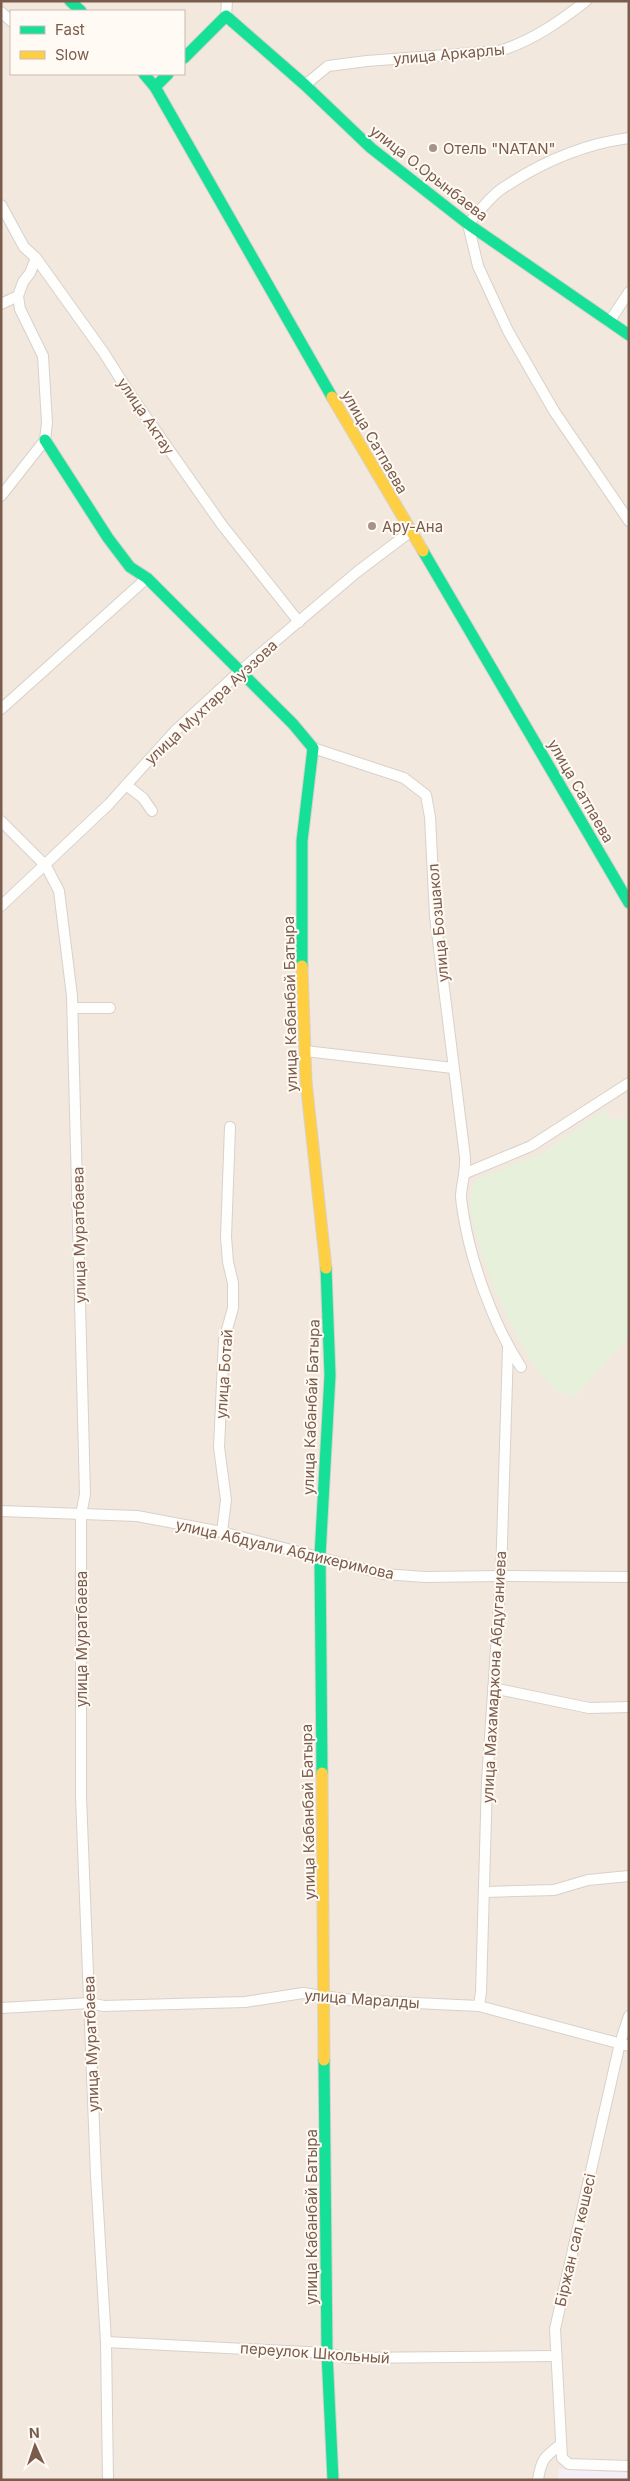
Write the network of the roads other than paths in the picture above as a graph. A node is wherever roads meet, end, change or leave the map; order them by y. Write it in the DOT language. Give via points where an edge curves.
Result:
graph roads {
  1 [pos="70,1"];
  2 [pos="586,1"];
  3 [pos="224,2"];
  4 [pos="80,10"];
  5 [pos="226,16"];
  6 [pos="185,57"];
  7 [pos="145,75"];
  8 [pos="167,75"];
  9 [pos="305,85"];
  10 [pos="155,87"];
  11 [pos="629,138"];
  12 [pos="1,205"];
  13 [pos="468,224"];
  14 [pos="36,258"];
  15 [pos="629,292"];
  16 [pos="18,296"];
  17 [pos="1,304"];
  18 [pos="609,322"];
  19 [pos="629,336"];
  20 [pos="45,440"];
  21 [pos="1,496"];
  22 [pos="629,521"];
  23 [pos="410,532"];
  24 [pos="147,578"];
  25 [pos="299,622"];
  26 [pos="239,672"];
  27 [pos="1,709"];
  28 [pos="313,748"];
  29 [pos="126,785"];
  30 [pos="152,811"];
  31 [pos="1,821"];
  32 [pos="46,866"];
  33 [pos="629,903"];
  34 [pos="1,906"];
  35 [pos="73,1008"];
  36 [pos="110,1008"];
  37 [pos="305,1051"];
  38 [pos="453,1068"];
  39 [pos="629,1083"];
  40 [pos="230,1127"];
  41 [pos="466,1174"];
  42 [pos="508,1348"];
  43 [pos="521,1367"];
  44 [pos="1,1512"];
  45 [pos="81,1515"];
  46 [pos="222,1532"];
  47 [pos="320,1556"];
  48 [pos="501,1576"];
  49 [pos="629,1578"];
  50 [pos="493,1688"];
  51 [pos="629,1708"];
  52 [pos="629,1876"];
  53 [pos="486,1892"];
  54 [pos="323,1995"];
  55 [pos="90,2003"];
  56 [pos="479,2006"];
  57 [pos="1,2008"];
  58 [pos="629,2016"];
  59 [pos="624,2044"];
  60 [pos="106,2342"];
  61 [pos="327,2353"];
  62 [pos="555,2356"];
  63 [pos="560,2445"];
  64 [pos="629,2466"];
  65 [pos="108,2480"];
  66 [pos="333,2480"];
  67 [pos="538,2480"];
  1 -- 4 [label="street"];
  2 -- 9 [label="street, улица Аркарлы" via="518,46 500,51 328,66"];
  3 -- 5 [label="street"];
  5 -- 6 [label="street"];
  5 -- 9 [label="street, улица О.Орынбаева"];
  7 -- 10 [label="street, улица Сатпаева"];
  8 -- 10 [label="street"];
  9 -- 13 [label="street, улица О.Орынбаева" via="371,148"];
  10 -- 23 [label="street, улица Сатпаева"];
  11 -- 13 [label="street" via="580,149 545,164 499,191"];
  12 -- 14 [label="street, улица Актау" via="24,247"];
  13 -- 18 [label="street, улица О.Орынбаева"];
  13 -- 22 [label="street" via="478,266 508,331 554,411"];
  14 -- 16 [label="street"];
  14 -- 25 [label="street, улица Актау" via="222,525"];
  15 -- 18 [label="street"];
  16 -- 17 [label="street"];
  16 -- 20 [label="street" via="20,309 42,356 47,423"];
  18 -- 19 [label="street, улица О.Орынбаева"];
  20 -- 21 [label="street"];
  20 -- 24 [label="street" via="108,538 130,567"];
  23 -- 25 [label="street, улица Мухтара Ауэзова"];
  23 -- 33 [label="street, улица Сатпаева"];
  24 -- 26 [label="street"];
  24 -- 27 [label="street"];
  25 -- 26 [label="street, улица Мухтара Ауэзова"];
  26 -- 28 [label="street" via="294,724"];
  26 -- 29 [label="street, улица Мухтара Ауэзова" via="175,731"];
  28 -- 37 [label="street, улица Кабанбай Батыра" via="302,841"];
  28 -- 38 [label="street, улица Бозшакол" via="404,778 426,795 435,916"];
  29 -- 30 [label="street" via="143,798"];
  29 -- 32 [label="street, улица Мухтара Ауэзова"];
  31 -- 32 [label="street, улица Муратбаева"];
  32 -- 34 [label="street, улица Мухтара Ауэзова"];
  32 -- 35 [label="street, улица Муратбаева" via="59,891"];
  35 -- 36 [label="street"];
  35 -- 45 [label="street, улица Муратбаева" via="84,1494"];
  37 -- 38 [label="street"];
  37 -- 47 [label="street, улица Кабанбай Батыра" via="330,1330"];
  38 -- 41 [label="street, улица Бозшакол"];
  39 -- 41 [label="street" via="531,1146"];
  40 -- 46 [label="street, улица Ботай" via="226,1236 233,1308 224,1340 219,1447 226,1500"];
  41 -- 42 [label="street, улица Бозшакол" via="461,1196 471,1254"];
  42 -- 43 [label="street"];
  42 -- 48 [label="street, улица Махамаджона Абдуганиева"];
  44 -- 45 [label="street, улица Абдуали Абдикеримова"];
  45 -- 46 [label="street, улица Абдуали Абдикеримова" via="137,1516"];
  45 -- 55 [label="street, улица Муратбаева" via="81,1798"];
  46 -- 47 [label="street, улица Абдуали Абдикеримова"];
  47 -- 48 [label="street, улица Абдуали Абдикеримова" via="384,1574 425,1578"];
  47 -- 54 [label="street, улица Кабанбай Батыра"];
  48 -- 49 [label="street, улица Абдуали Абдикеримова"];
  48 -- 50 [label="street, улица Махамаджона Абдуганиева"];
  50 -- 51 [label="street" via="589,1708"];
  50 -- 53 [label="street, улица Махамаджона Абдуганиева"];
  52 -- 53 [label="street" via="588,1880 554,1890"];
  53 -- 56 [label="street, улица Махамаджона Абдуганиева"];
  54 -- 55 [label="street, улица Маралды" via="303,1994 217,2004 104,2006"];
  54 -- 56 [label="street, улица Маралды" via="351,2000"];
  54 -- 61 [label="street, улица Кабанбай Батыра"];
  55 -- 57 [label="street, улица Маралды"];
  55 -- 60 [label="street, улица Муратбаева"];
  56 -- 59 [label="street, улица Маралды"];
  58 -- 59 [label="street, Біржан сал көшесі"];
  59 -- 62 [label="street, Біржан сал көшесі" via="555,2329"];
  60 -- 61 [label="street, переулок Школьный"];
  60 -- 65 [label="street, улица Муратбаева"];
  61 -- 62 [label="street, переулок Школьный" via="348,2358"];
  61 -- 66 [label="street, улица Кабанбай Батыра"];
  62 -- 63 [label="street, Біржан сал көшесі"];
  63 -- 64 [label="street, Біржан сал көшесі" via="562,2458 569,2464"];
  63 -- 67 [label="street" via="546,2456"];
}
